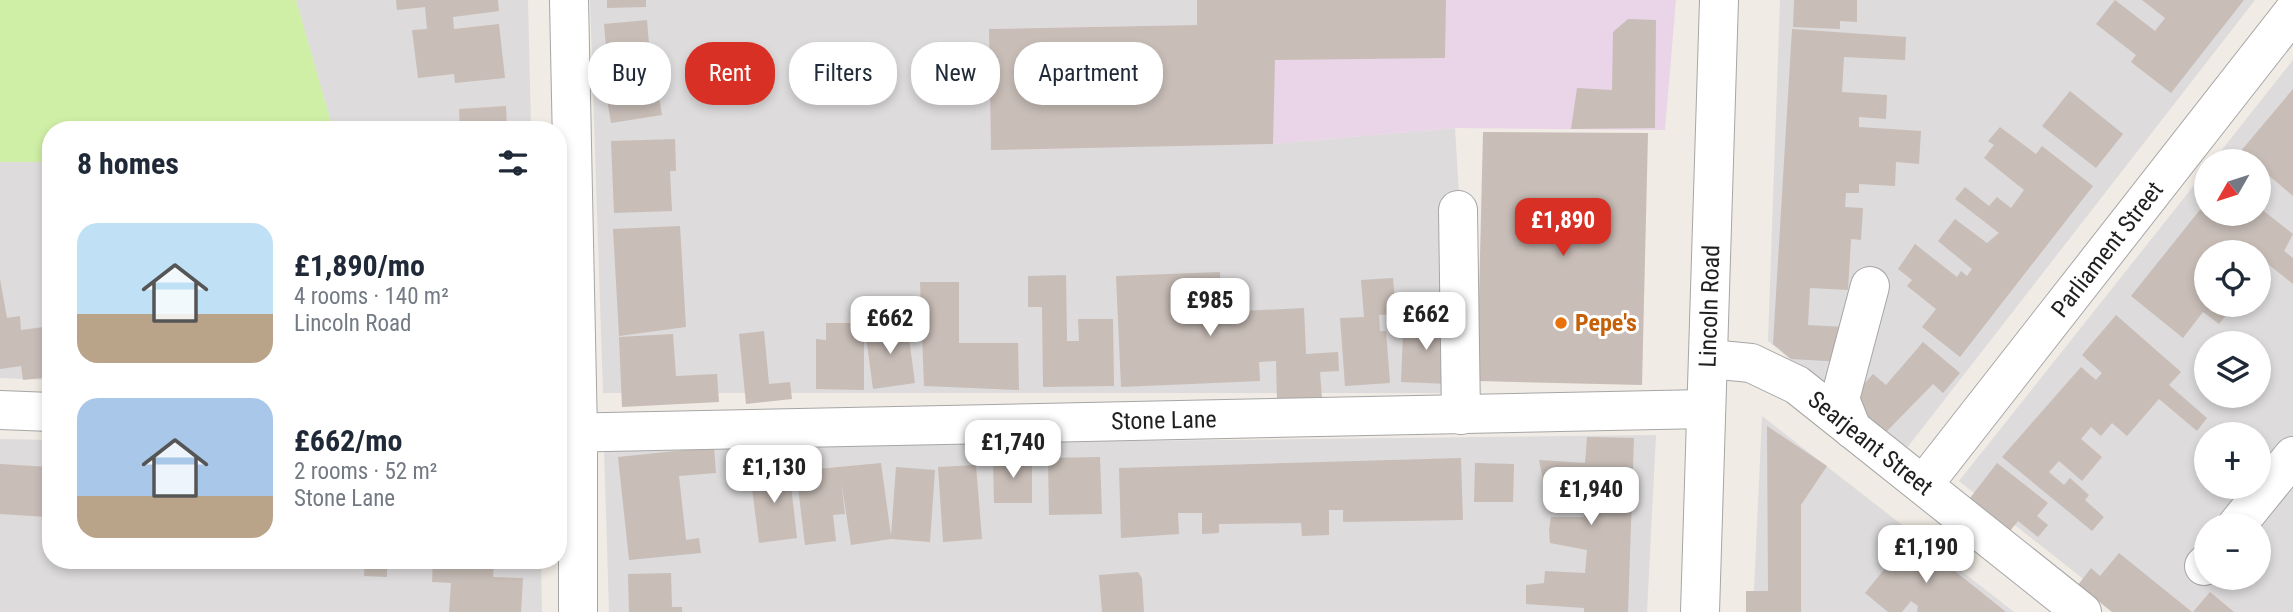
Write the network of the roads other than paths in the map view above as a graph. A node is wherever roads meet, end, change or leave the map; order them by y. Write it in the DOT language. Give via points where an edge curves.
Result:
graph roads {
  1 [pos="569,0"];
  2 [pos="1719,0"];
  3 [pos="2293,12"];
  4 [pos="1458,210"];
  5 [pos="1870,286"];
  6 [pos="1710,359"];
  7 [pos="0,410"];
  8 [pos="1706,410"];
  9 [pos="42,412"];
  10 [pos="1461,415"];
  11 [pos="1852,429"];
  12 [pos="568,433"];
  13 [pos="2293,456"];
  14 [pos="1923,485"];
  15 [pos="2247,513"];
  16 [pos="578,612"];
  17 [pos="1700,612"];
  18 [pos="2082,612"];
  1 -- 12 [label="street"];
  2 -- 6 [label="street, Lincoln Road"];
  3 -- 14 [label="street, Parliament Street"];
  4 -- 10 [label="street"];
  5 -- 11 [label="street" via="1840,399"];
  6 -- 8 [label="street, Lincoln Road"];
  6 -- 11 [label="street, Searjeant Street" via="1751,363 1797,385"];
  7 -- 9 [label="street"];
  8 -- 10 [label="street, Stone Lane"];
  8 -- 17 [label="street, Lincoln Road"];
  10 -- 12 [label="street, Stone Lane"];
  11 -- 14 [label="street, Searjeant Street"];
  12 -- 16 [label="street"];
  13 -- 15 [label="street"];
  14 -- 18 [label="street, Searjeant Street"];
}
